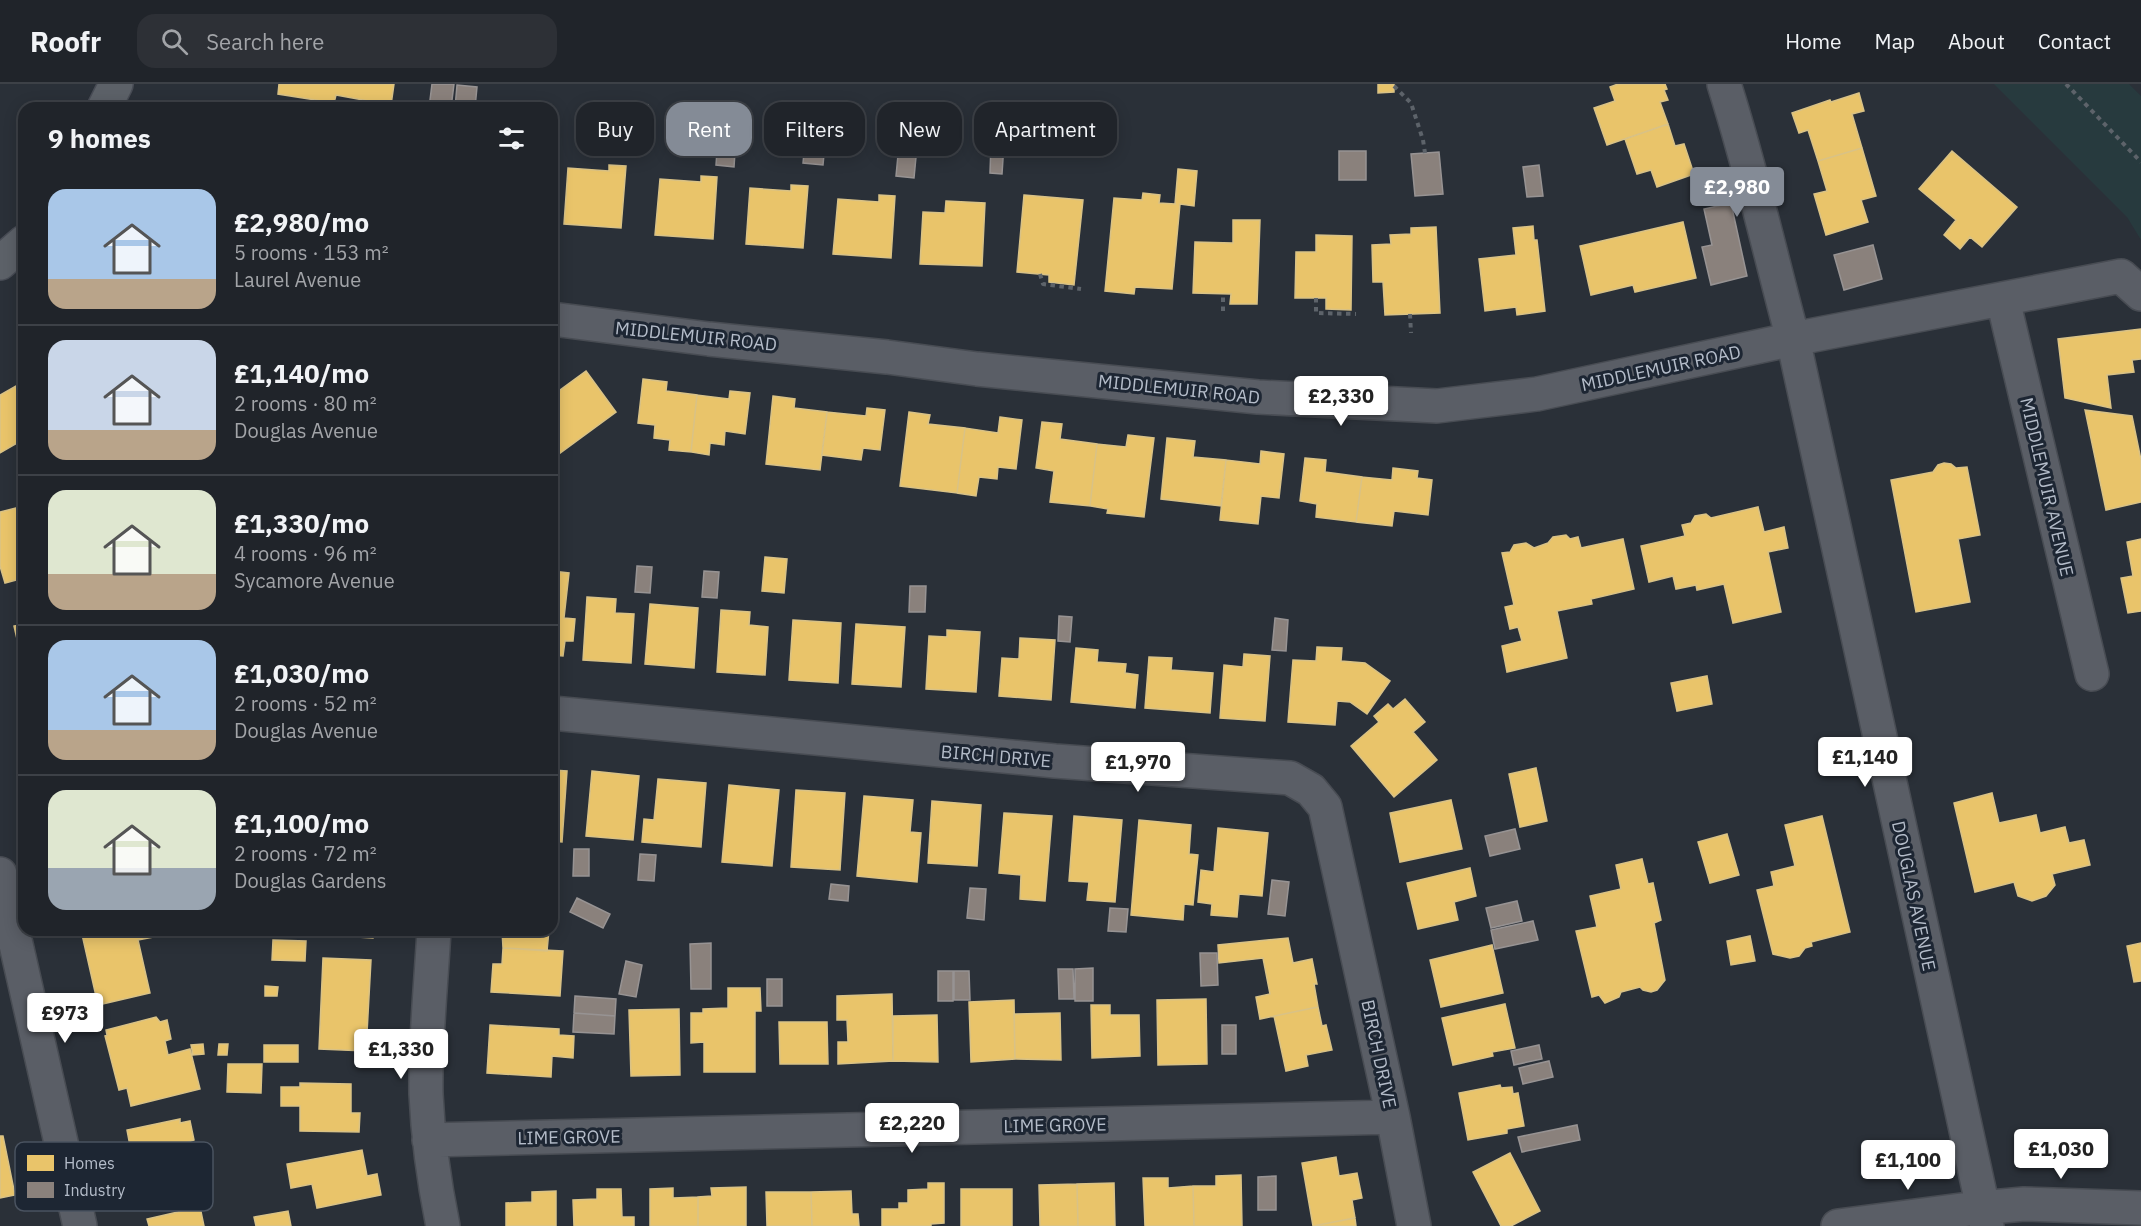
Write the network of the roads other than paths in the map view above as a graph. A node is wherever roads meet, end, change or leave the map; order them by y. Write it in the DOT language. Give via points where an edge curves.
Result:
graph roads {
  1 [pos="116,84"];
  2 [pos="1724,84"];
  3 [pos="107,102"];
  4 [pos="18,247"];
  5 [pos="0,263"];
  6 [pos="2131,285"];
  7 [pos="2003,300"];
  8 [pos="558,320"];
  9 [pos="1793,339"];
  10 [pos="2092,674"];
  11 [pos="558,713"];
  12 [pos="0,874"];
  13 [pos="434,936"];
  14 [pos="9,958"];
  15 [pos="1393,1117"];
  16 [pos="429,1140"];
  17 [pos="58,1142"];
  18 [pos="2141,1208"];
  19 [pos="76,1211"];
  20 [pos="1984,1217"];
  21 [pos="80,1226"];
  22 [pos="443,1226"];
  23 [pos="1414,1226"];
  24 [pos="1838,1226"];
  1 -- 3 [label="main road"];
  2 -- 9 [label="street, DOUGLAS AVENUE" via="1763,216"];
  4 -- 5 [label="main road"];
  6 -- 7 [label="street, MIDDLEMUIR ROAD"];
  7 -- 9 [label="street, MIDDLEMUIR ROAD"];
  7 -- 10 [label="street, MIDDLEMUIR AVENUE"];
  8 -- 9 [label="street, MIDDLEMUIR ROAD" via="1258,397 1437,406 1537,394"];
  9 -- 20 [label="street, DOUGLAS AVENUE"];
  11 -- 15 [label="street, BIRCH DRIVE" via="1055,761 1290,778 1311,790 1325,807"];
  12 -- 14 [label="street"];
  13 -- 16 [label="street" via="427,1035"];
  14 -- 17 [label="street"];
  15 -- 16 [label="street, LIME GROVE"];
  15 -- 23 [label="street, BIRCH DRIVE"];
  16 -- 22 [label="street"];
  18 -- 20 [label="street" via="2024,1204"];
  19 -- 21 [label="street"];
  20 -- 24 [label="street"];
}
